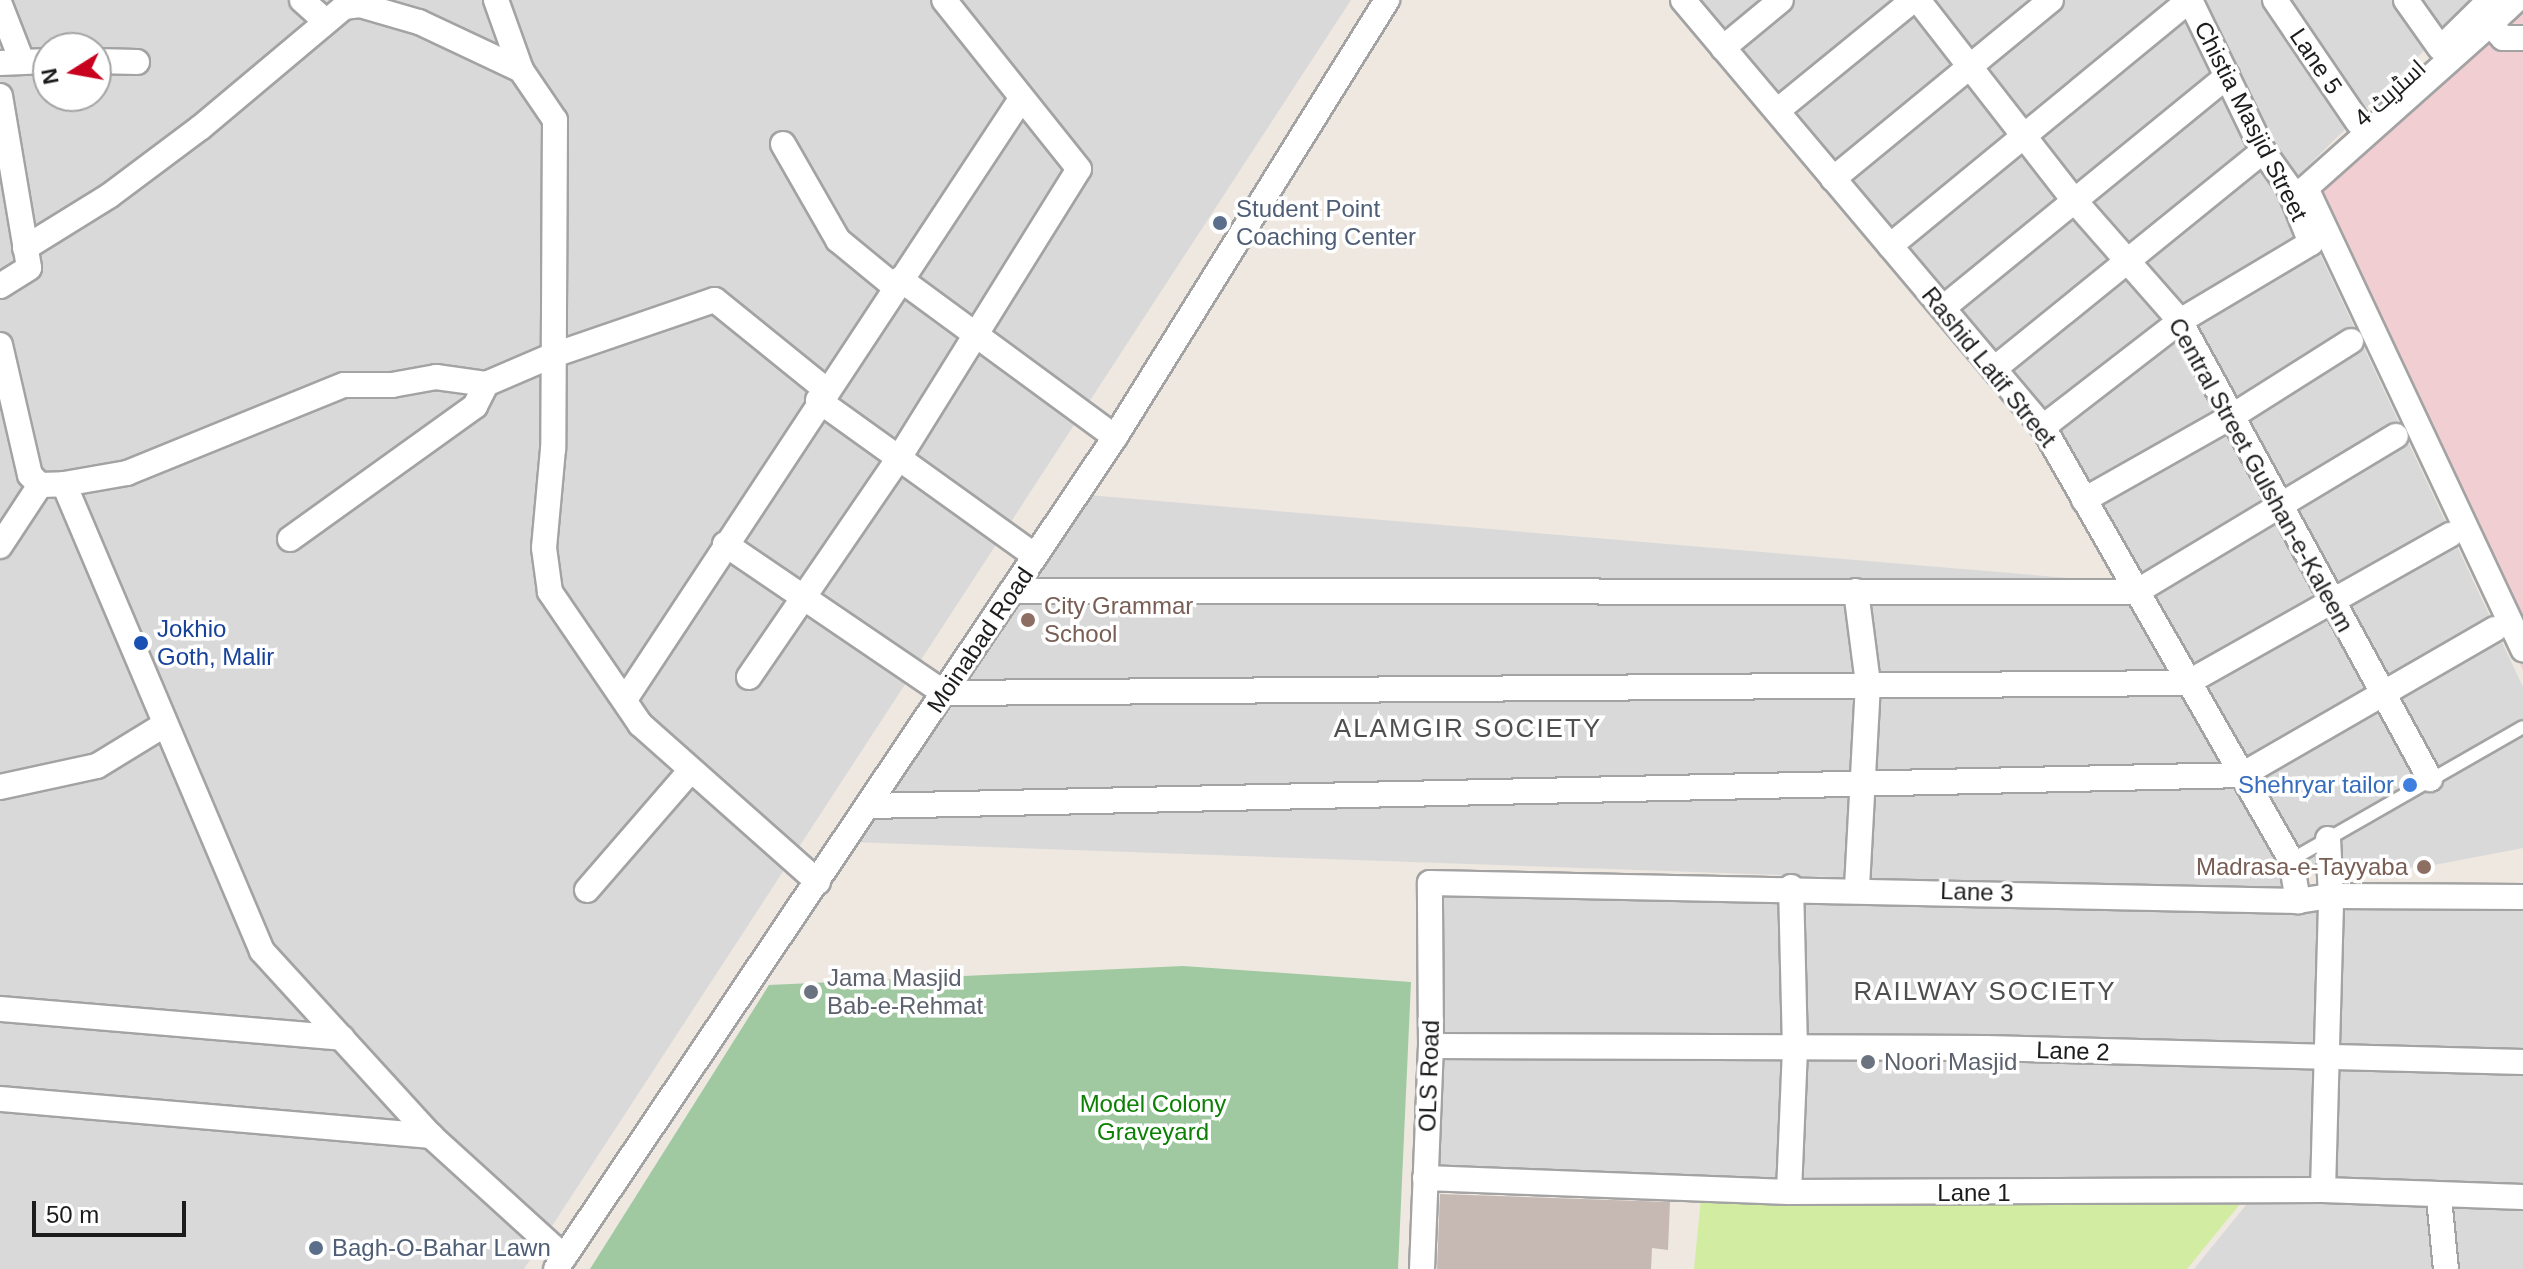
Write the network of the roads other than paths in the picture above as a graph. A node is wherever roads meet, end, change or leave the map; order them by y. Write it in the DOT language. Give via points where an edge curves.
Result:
graph roads {
  1 [pos="496,0"];
  2 [pos="944,0"];
  3 [pos="1387,0"];
  4 [pos="1683,0"];
  5 [pos="1781,0"];
  6 [pos="1915,0"];
  7 [pos="2051,0"];
  8 [pos="2190,0"];
  9 [pos="2275,0"];
  10 [pos="2406,0"];
  11 [pos="2516,0"];
  12 [pos="0,5"];
  13 [pos="313,7"];
  14 [pos="2490,12"];
  15 [pos="2523,38"];
  16 [pos="1723,48"];
  17 [pos="2440,48"];
  18 [pos="32,61"];
  19 [pos="112,61"];
  20 [pos="11,62"];
  21 [pos="137,62"];
  22 [pos="1968,65"];
  23 [pos="521,70"];
  24 [pos="2227,76"];
  25 [pos="0,96"];
  26 [pos="1021,99"];
  27 [pos="1777,111"];
  28 [pos="2358,122"];
  29 [pos="2023,135"];
  30 [pos="783,144"];
  31 [pos="2263,151"];
  32 [pos="1833,179"];
  33 [pos="2288,186"];
  34 [pos="2073,199"];
  35 [pos="1890,246"];
  36 [pos="25,248"];
  37 [pos="2129,264"];
  38 [pos="897,283"];
  39 [pos="0,286"];
  40 [pos="1943,308"];
  41 [pos="2180,321"];
  42 [pos="976,333"];
  43 [pos="2351,341"];
  44 [pos="0,345"];
  45 [pos="551,356"];
  46 [pos="1994,369"];
  47 [pos="486,384"];
  48 [pos="822,395"];
  49 [pos="2231,417"];
  50 [pos="2043,427"];
  51 [pos="2396,436"];
  52 [pos="1115,437"];
  53 [pos="899,458"];
  54 [pos="52,484"];
  55 [pos="2084,500"];
  56 [pos="2280,509"];
  57 [pos="2450,535"];
  58 [pos="290,539"];
  59 [pos="725,544"];
  60 [pos="0,546"];
  61 [pos="1035,556"];
  62 [pos="1012,591"];
  63 [pos="1856,591"];
  64 [pos="2136,592"];
  65 [pos="803,597"];
  66 [pos="2329,599"];
  67 [pos="2495,629"];
  68 [pos="2523,649"];
  69 [pos="749,677"];
  70 [pos="2187,683"];
  71 [pos="1868,684"];
  72 [pos="944,693"];
  73 [pos="2382,693"];
  74 [pos="626,698"];
  75 [pos="164,725"];
  76 [pos="2523,727"];
  77 [pos="691,770"];
  78 [pos="2242,775"];
  79 [pos="2430,779"];
  80 [pos="1862,786"];
  81 [pos="0,787"];
  82 [pos="869,806"];
  83 [pos="2328,839"];
  84 [pos="2291,860"];
  85 [pos="818,882"];
  86 [pos="1430,883"];
  87 [pos="1791,887"];
  88 [pos="1857,888"];
  89 [pos="587,890"];
  90 [pos="2331,896"];
  91 [pos="2523,897"];
  92 [pos="2298,901"];
  93 [pos="0,1009"];
  94 [pos="342,1038"];
  95 [pos="1431,1046"];
  96 [pos="1795,1049"];
  97 [pos="2327,1061"];
  98 [pos="2523,1062"];
  99 [pos="0,1099"];
  100 [pos="431,1136"];
  101 [pos="1425,1178"];
  102 [pos="2323,1190"];
  103 [pos="1789,1192"];
  104 [pos="2523,1197"];
  105 [pos="2439,1198"];
  106 [pos="560,1263"];
  107 [pos="1422,1269"];
  108 [pos="2446,1269"];
  1 -- 23 [label="street"];
  2 -- 26 [label="street"];
  3 -- 52 [label="street, Moinabad Road"];
  4 -- 16 [label="street, Rashid Latif Street"];
  5 -- 16 [label="street"];
  6 -- 22 [label="street, Central Street Gulshan-e-Kaleem"];
  6 -- 27 [label="street"];
  7 -- 22 [label="street"];
  8 -- 24 [label="street, Chistia Masjid Street"];
  8 -- 29 [label="street"];
  9 -- 28 [label="street, Lane 5"];
  10 -- 17 [label="street"];
  11 -- 14 [label="street"];
  12 -- 20 [label="street"];
  13 -- 23 [label="street" via="360,5 419,22"];
  13 -- 36 [label="street" via="200,128 109,196"];
  14 -- 15 [label="street" via="2503,38"];
  14 -- 17 [label="street, اسٹریٹ 4"];
  14 -- 68 [label="street" via="2306,188"];
  16 -- 27 [label="street, Rashid Latif Street"];
  17 -- 28 [label="street, اسٹریٹ 4"];
  18 -- 20 [label="street"];
  19 -- 21 [label="street"];
  22 -- 29 [label="street, Central Street Gulshan-e-Kaleem"];
  22 -- 32 [label="street"];
  23 -- 45 [label="street" via="555,120"];
  24 -- 31 [label="street, Chistia Masjid Street"];
  24 -- 34 [label="street"];
  25 -- 36 [label="street"];
  26 -- 38 [label="street"];
  26 -- 42 [label="street" via="1079,169"];
  27 -- 32 [label="street, Rashid Latif Street"];
  28 -- 33 [label="street, اسٹریٹ 4"];
  29 -- 34 [label="street, Central Street Gulshan-e-Kaleem"];
  29 -- 35 [label="street"];
  30 -- 38 [label="street" via="838,240"];
  31 -- 33 [label="street, Chistia Masjid Street"];
  31 -- 37 [label="street"];
  32 -- 35 [label="street, Rashid Latif Street"];
  33 -- 41 [label="street, Chistia Masjid Street" via="2311,243"];
  34 -- 37 [label="street, Central Street Gulshan-e-Kaleem"];
  34 -- 40 [label="street"];
  35 -- 40 [label="street, Rashid Latif Street"];
  36 -- 39 [label="street" via="29,268"];
  37 -- 41 [label="street, Central Street Gulshan-e-Kaleem"];
  37 -- 46 [label="street"];
  38 -- 42 [label="street"];
  38 -- 48 [label="street"];
  40 -- 46 [label="street, Rashid Latif Street"];
  41 -- 49 [label="street, Central Street Gulshan-e-Kaleem"];
  41 -- 50 [label="street"];
  42 -- 52 [label="street"];
  42 -- 53 [label="street"];
  43 -- 49 [label="street"];
  44 -- 54 [label="street" via="30,475"];
  45 -- 47 [label="street"];
  45 -- 48 [label="street" via="715,300"];
  45 -- 74 [label="street" via="553,449 544,548 550,592"];
  46 -- 50 [label="street, Rashid Latif Street"];
  47 -- 54 [label="street" via="436,377 392,385 344,385 127,473"];
  47 -- 58 [label="street" via="475,406"];
  48 -- 53 [label="street"];
  48 -- 59 [label="street"];
  49 -- 55 [label="street"];
  49 -- 56 [label="street, Central Street Gulshan-e-Kaleem"];
  50 -- 55 [label="street, Rashid Latif Street"];
  51 -- 56 [label="street"];
  52 -- 61 [label="street, Moinabad Road"];
  53 -- 61 [label="street"];
  53 -- 65 [label="street"];
  54 -- 60 [label="street"];
  54 -- 75 [label="street"];
  55 -- 64 [label="street, Rashid Latif Street"];
  56 -- 64 [label="street"];
  56 -- 66 [label="street, Central Street Gulshan-e-Kaleem"];
  57 -- 66 [label="street"];
  59 -- 65 [label="street"];
  59 -- 74 [label="street"];
  61 -- 62 [label="street, Moinabad Road"];
  62 -- 63 [label="street"];
  62 -- 72 [label="street, Moinabad Road"];
  63 -- 64 [label="street"];
  63 -- 71 [label="street"];
  64 -- 70 [label="street, Rashid Latif Street"];
  65 -- 69 [label="street"];
  65 -- 72 [label="street"];
  66 -- 70 [label="street"];
  66 -- 73 [label="street, Central Street Gulshan-e-Kaleem"];
  67 -- 73 [label="street"];
  70 -- 71 [label="street"];
  70 -- 78 [label="street, Rashid Latif Street"];
  71 -- 72 [label="street"];
  71 -- 80 [label="street"];
  72 -- 82 [label="street, Moinabad Road"];
  73 -- 78 [label="street"];
  73 -- 79 [label="street, Central Street Gulshan-e-Kaleem"];
  74 -- 77 [label="street" via="640,724"];
  75 -- 81 [label="street" via="97,766"];
  75 -- 94 [label="street" via="262,951"];
  76 -- 79 [label="lane"];
  77 -- 85 [label="street"];
  77 -- 89 [label="street"];
  78 -- 80 [label="street"];
  78 -- 84 [label="street, Rashid Latif Street"];
  79 -- 83 [label="lane"];
  80 -- 82 [label="street"];
  80 -- 88 [label="street"];
  82 -- 85 [label="street, Moinabad Road"];
  83 -- 84 [label="lane"];
  83 -- 90 [label="street"];
  84 -- 92 [label="street, Rashid Latif Street"];
  85 -- 106 [label="street, Moinabad Road"];
  86 -- 87 [label="street, Lane 3"];
  86 -- 95 [label="street, OLS Road"];
  87 -- 88 [label="street, Lane 3"];
  87 -- 96 [label="street"];
  88 -- 92 [label="street, Lane 3"];
  90 -- 91 [label="street, Lane 3"];
  90 -- 92 [label="street, Lane 3"];
  90 -- 97 [label="street"];
  93 -- 94 [label="street"];
  94 -- 100 [label="street"];
  95 -- 96 [label="street, Lane 2"];
  95 -- 101 [label="street, OLS Road"];
  96 -- 97 [label="street, Lane 2" via="1986,1048"];
  96 -- 103 [label="street"];
  97 -- 98 [label="street, Lane 2"];
  97 -- 102 [label="street"];
  99 -- 100 [label="street"];
  100 -- 106 [label="street"];
  101 -- 103 [label="street, Lane 1"];
  101 -- 107 [label="street, OLS Road"];
  102 -- 103 [label="street, Lane 1"];
  102 -- 105 [label="street, Lane 1"];
  104 -- 105 [label="street, Lane 1"];
  105 -- 108 [label="street"];
}
